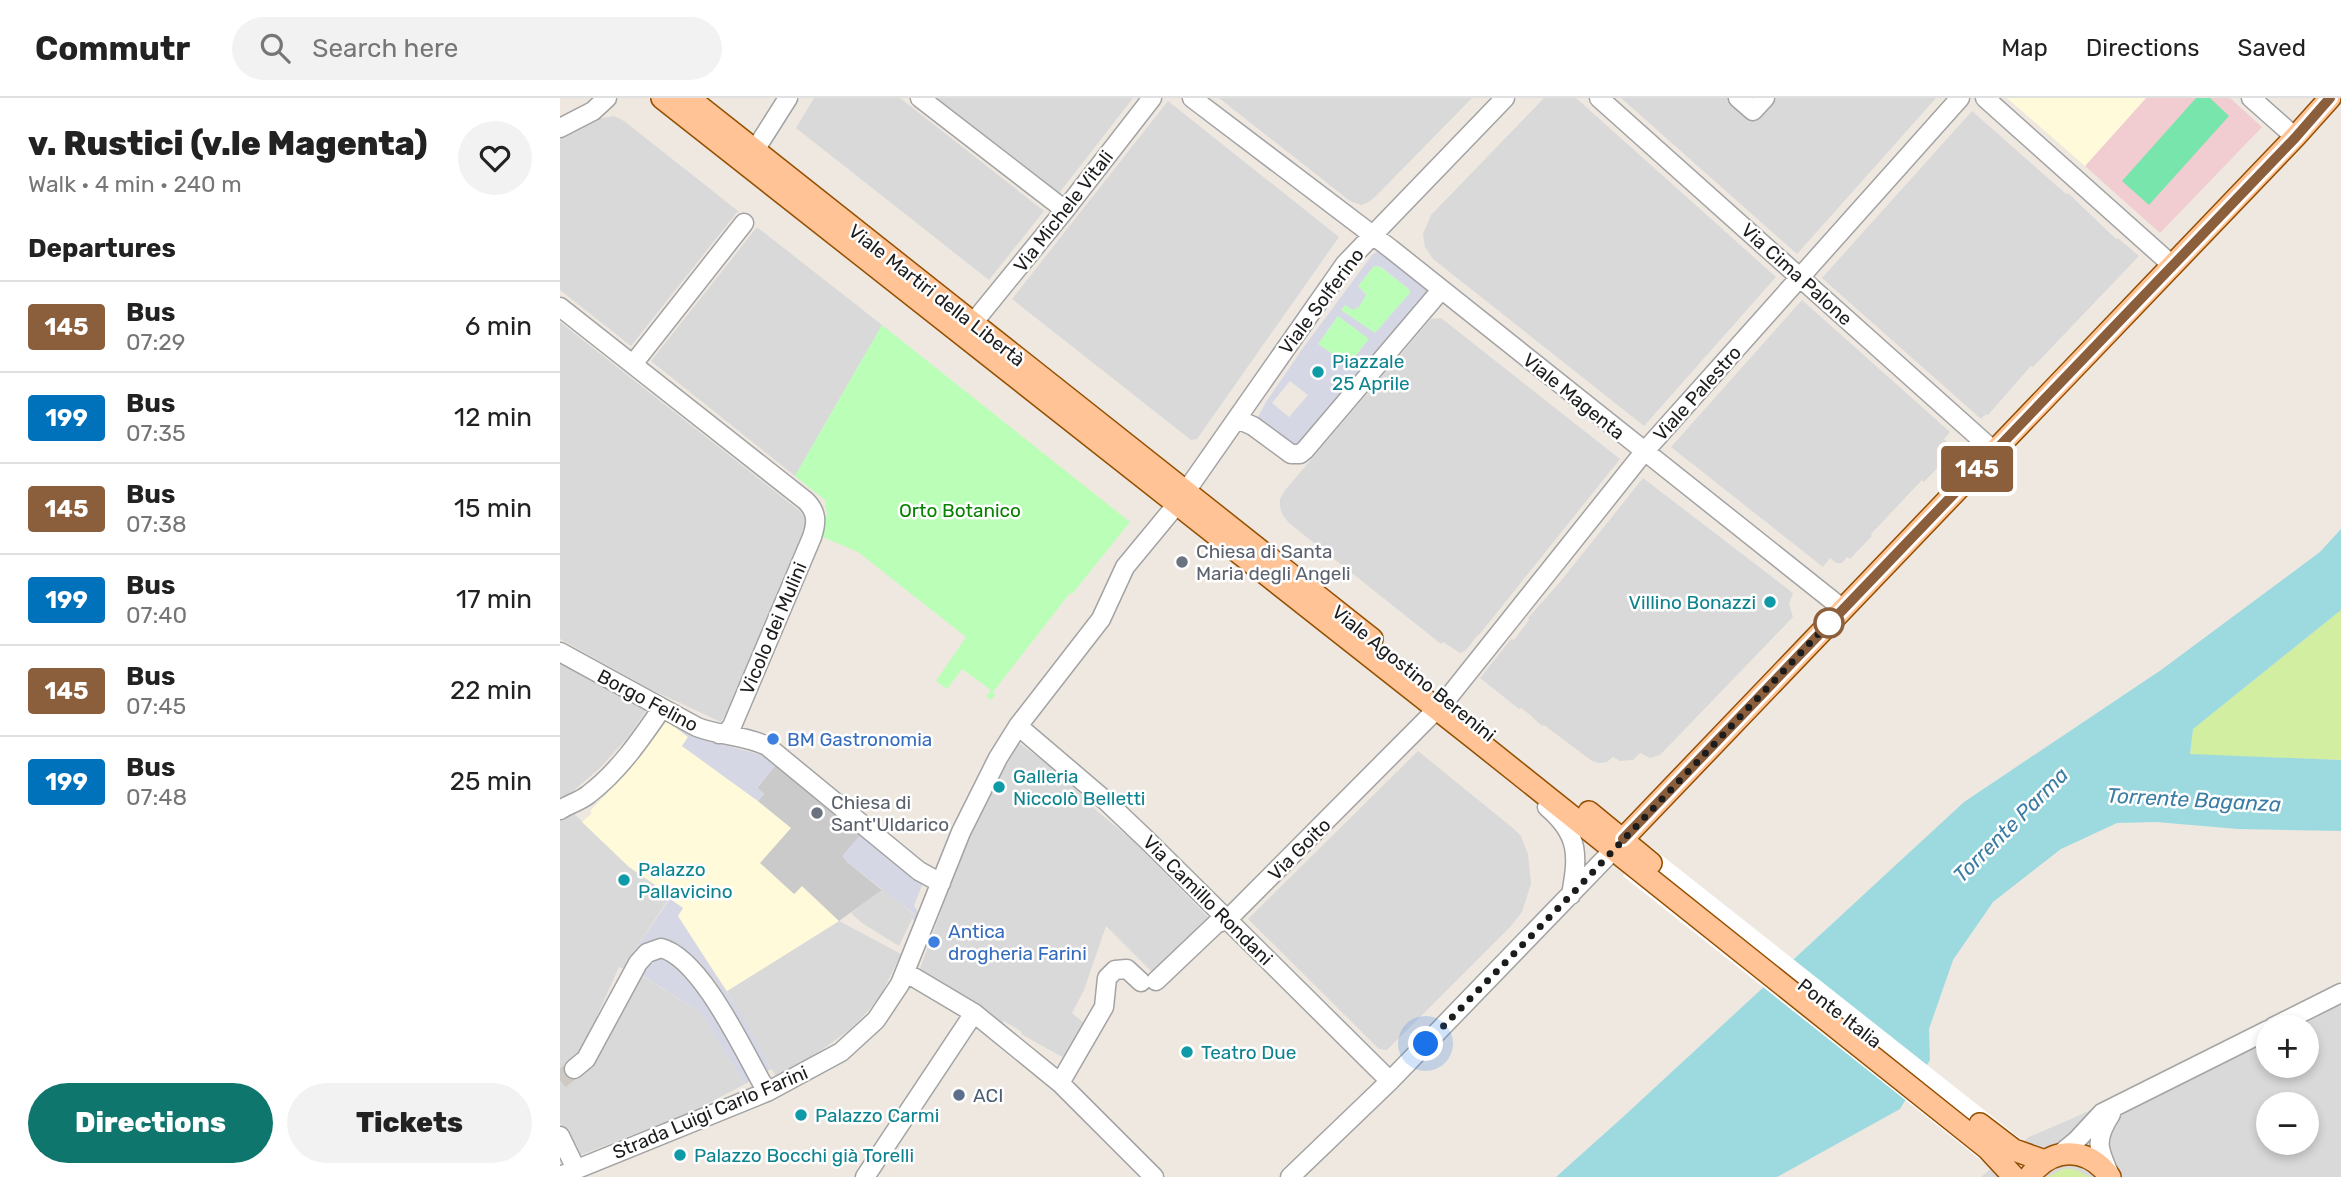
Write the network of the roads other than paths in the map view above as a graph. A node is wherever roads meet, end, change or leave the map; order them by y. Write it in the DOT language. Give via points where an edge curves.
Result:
graph roads {
  1 [pos="607,98"];
  2 [pos="662,98"];
  3 [pos="788,98"];
  4 [pos="920,98"];
  5 [pos="1152,98"];
  6 [pos="1192,98"];
  7 [pos="1505,98"];
  8 [pos="1599,98"];
  9 [pos="1738,98"];
  10 [pos="1765,98"];
  11 [pos="1960,98"];
  12 [pos="1985,98"];
  13 [pos="2251,98"];
  14 [pos="2330,98"];
  15 [pos="686,106"];
  16 [pos="560,128"];
  17 [pos="2295,138"];
  18 [pos="755,150"];
  19 [pos="1065,210"];
  20 [pos="744,223"];
  21 [pos="1371,236"];
  22 [pos="2172,265"];
  23 [pos="1800,278"];
  24 [pos="1441,290"];
  25 [pos="560,307"];
  26 [pos="973,323"];
  27 [pos="633,364"];
  28 [pos="1245,423"];
  29 [pos="1994,451"];
  30 [pos="1644,452"];
  31 [pos="1181,498"];
  32 [pos="1843,609"];
  33 [pos="560,652"];
  34 [pos="1442,704"];
  35 [pos="662,708"];
  36 [pos="1018,726"];
  37 [pos="719,734"];
  38 [pos="1475,738"];
  39 [pos="560,810"];
  40 [pos="1618,845"];
  41 [pos="1636,861"];
  42 [pos="941,883"];
  43 [pos="1571,895"];
  44 [pos="1228,919"];
  45 [pos="905,972"];
  46 [pos="2341,993"];
  47 [pos="974,1013"];
  48 [pos="2297,1015"];
  49 [pos="2256,1036"];
  50 [pos="574,1069"];
  51 [pos="1390,1081"];
  52 [pos="1060,1083"];
  53 [pos="767,1092"];
  54 [pos="2121,1105"];
  55 [pos="560,1136"];
  56 [pos="2052,1158"];
  57 [pos="2005,1162"];
  58 [pos="599,1169"];
  59 [pos="568,1172"];
  60 [pos="865,1177"];
  61 [pos="1154,1177"];
  62 [pos="1290,1177"];
  63 [pos="2014,1177"];
  64 [pos="2029,1177"];
  65 [pos="2110,1177"];
  1 -- 16 [label="street"];
  2 -- 15 [label="main road, Viale Martiri della Libertà"];
  3 -- 18 [label="street"];
  4 -- 19 [label="street"];
  5 -- 19 [label="street, Via Michele Vitali"];
  6 -- 21 [label="street, Viale Magenta"];
  7 -- 21 [label="street, Viale Solferino"];
  8 -- 23 [label="street, Via Cima Palone"];
  9 -- 10 [label="street" via="1753,111"];
  11 -- 23 [label="street, Viale Palestro"];
  12 -- 22 [label="street"];
  13 -- 17 [label="street"];
  14 -- 17 [label="main road"];
  15 -- 18 [label="main road, Viale Martiri della Libertà"];
  15 -- 31 [label="main road" via="1044,401"];
  17 -- 22 [label="main road"];
  18 -- 26 [label="main road, Viale Martiri della Libertà"];
  19 -- 26 [label="street, Via Michele Vitali"];
  20 -- 27 [label="street"];
  21 -- 24 [label="street, Viale Magenta"];
  21 -- 28 [label="street, Viale Solferino" via="1338,274"];
  22 -- 29 [label="main road"];
  23 -- 29 [label="street, Via Cima Palone"];
  23 -- 30 [label="street, Viale Palestro"];
  24 -- 28 [label="street" via="1300,454 1291,454"];
  24 -- 30 [label="street, Viale Magenta"];
  25 -- 27 [label="street"];
  26 -- 31 [label="main road, Viale Martiri della Libertà"];
  27 -- 37 [label="street, Vicolo dei Mulini" via="806,501 815,514 813,537 732,726"];
  28 -- 31 [label="street, Viale Solferino"];
  29 -- 32 [label="main road"];
  30 -- 32 [label="street, Viale Magenta"];
  30 -- 34 [label="street, Viale Palestro"];
  31 -- 34 [label="main road, Viale Agostino Berenini"];
  31 -- 36 [label="street, Strada Luigi Carlo Farini" via="1125,567 1101,619"];
  32 -- 40 [label="main road"];
  33 -- 35 [label="street, Borgo Felino"];
  34 -- 38 [label="main road, Viale Agostino Berenini"];
  34 -- 40 [label="main road, Viale Agostino Berenini"];
  34 -- 44 [label="street, Via Goito"];
  35 -- 37 [label="street, Borgo Felino"];
  35 -- 39 [label="street" via="601,783"];
  36 -- 42 [label="street, Strada Luigi Carlo Farini" via="969,814"];
  36 -- 44 [label="street, Via Camillo Rondani" via="1107,801"];
  37 -- 42 [label="street, Borgo Felino" via="748,738 776,752 919,872"];
  38 -- 40 [label="main road, Viale Agostino Berenini"];
  38 -- 43 [label="street" via="1515,782 1558,816 1570,833 1576,857"];
  40 -- 41 [label="main road, Viale Agostino Berenini"];
  40 -- 43 [label="street"];
  41 -- 57 [label="main road, Ponte Italia"];
  42 -- 45 [label="street, Strada Luigi Carlo Farini"];
  43 -- 51 [label="street"];
  44 -- 51 [label="street, Via Camillo Rondani"];
  44 -- 52 [label="street, Via Goito" via="1148,981 1127,969 1115,970 1107,978 1104,1007"];
  45 -- 47 [label="street"];
  45 -- 53 [label="street, Strada Luigi Carlo Farini" via="888,1004 860,1037"];
  46 -- 48 [label="street"];
  47 -- 52 [label="street"];
  47 -- 60 [label="street"];
  49 -- 54 [label="street"];
  50 -- 53 [label="street" via="586,1059 643,957 653,950 668,950 682,959 712,996"];
  51 -- 62 [label="street"];
  52 -- 61 [label="street"];
  53 -- 58 [label="street, Strada Luigi Carlo Farini"];
  54 -- 56 [label="street" via="2099,1115"];
  54 -- 65 [label="street" via="2098,1138"];
  55 -- 59 [label="street"];
  56 -- 57 [label="main road, Ponte Italia"];
  56 -- 64 [label="main road"];
  56 -- 65 [label="main road, Ponte Italia" via="2080,1155"];
  57 -- 63 [label="main road, Ponte Italia"];
  58 -- 59 [label="street, Strada Luigi Carlo Farini"];
}
